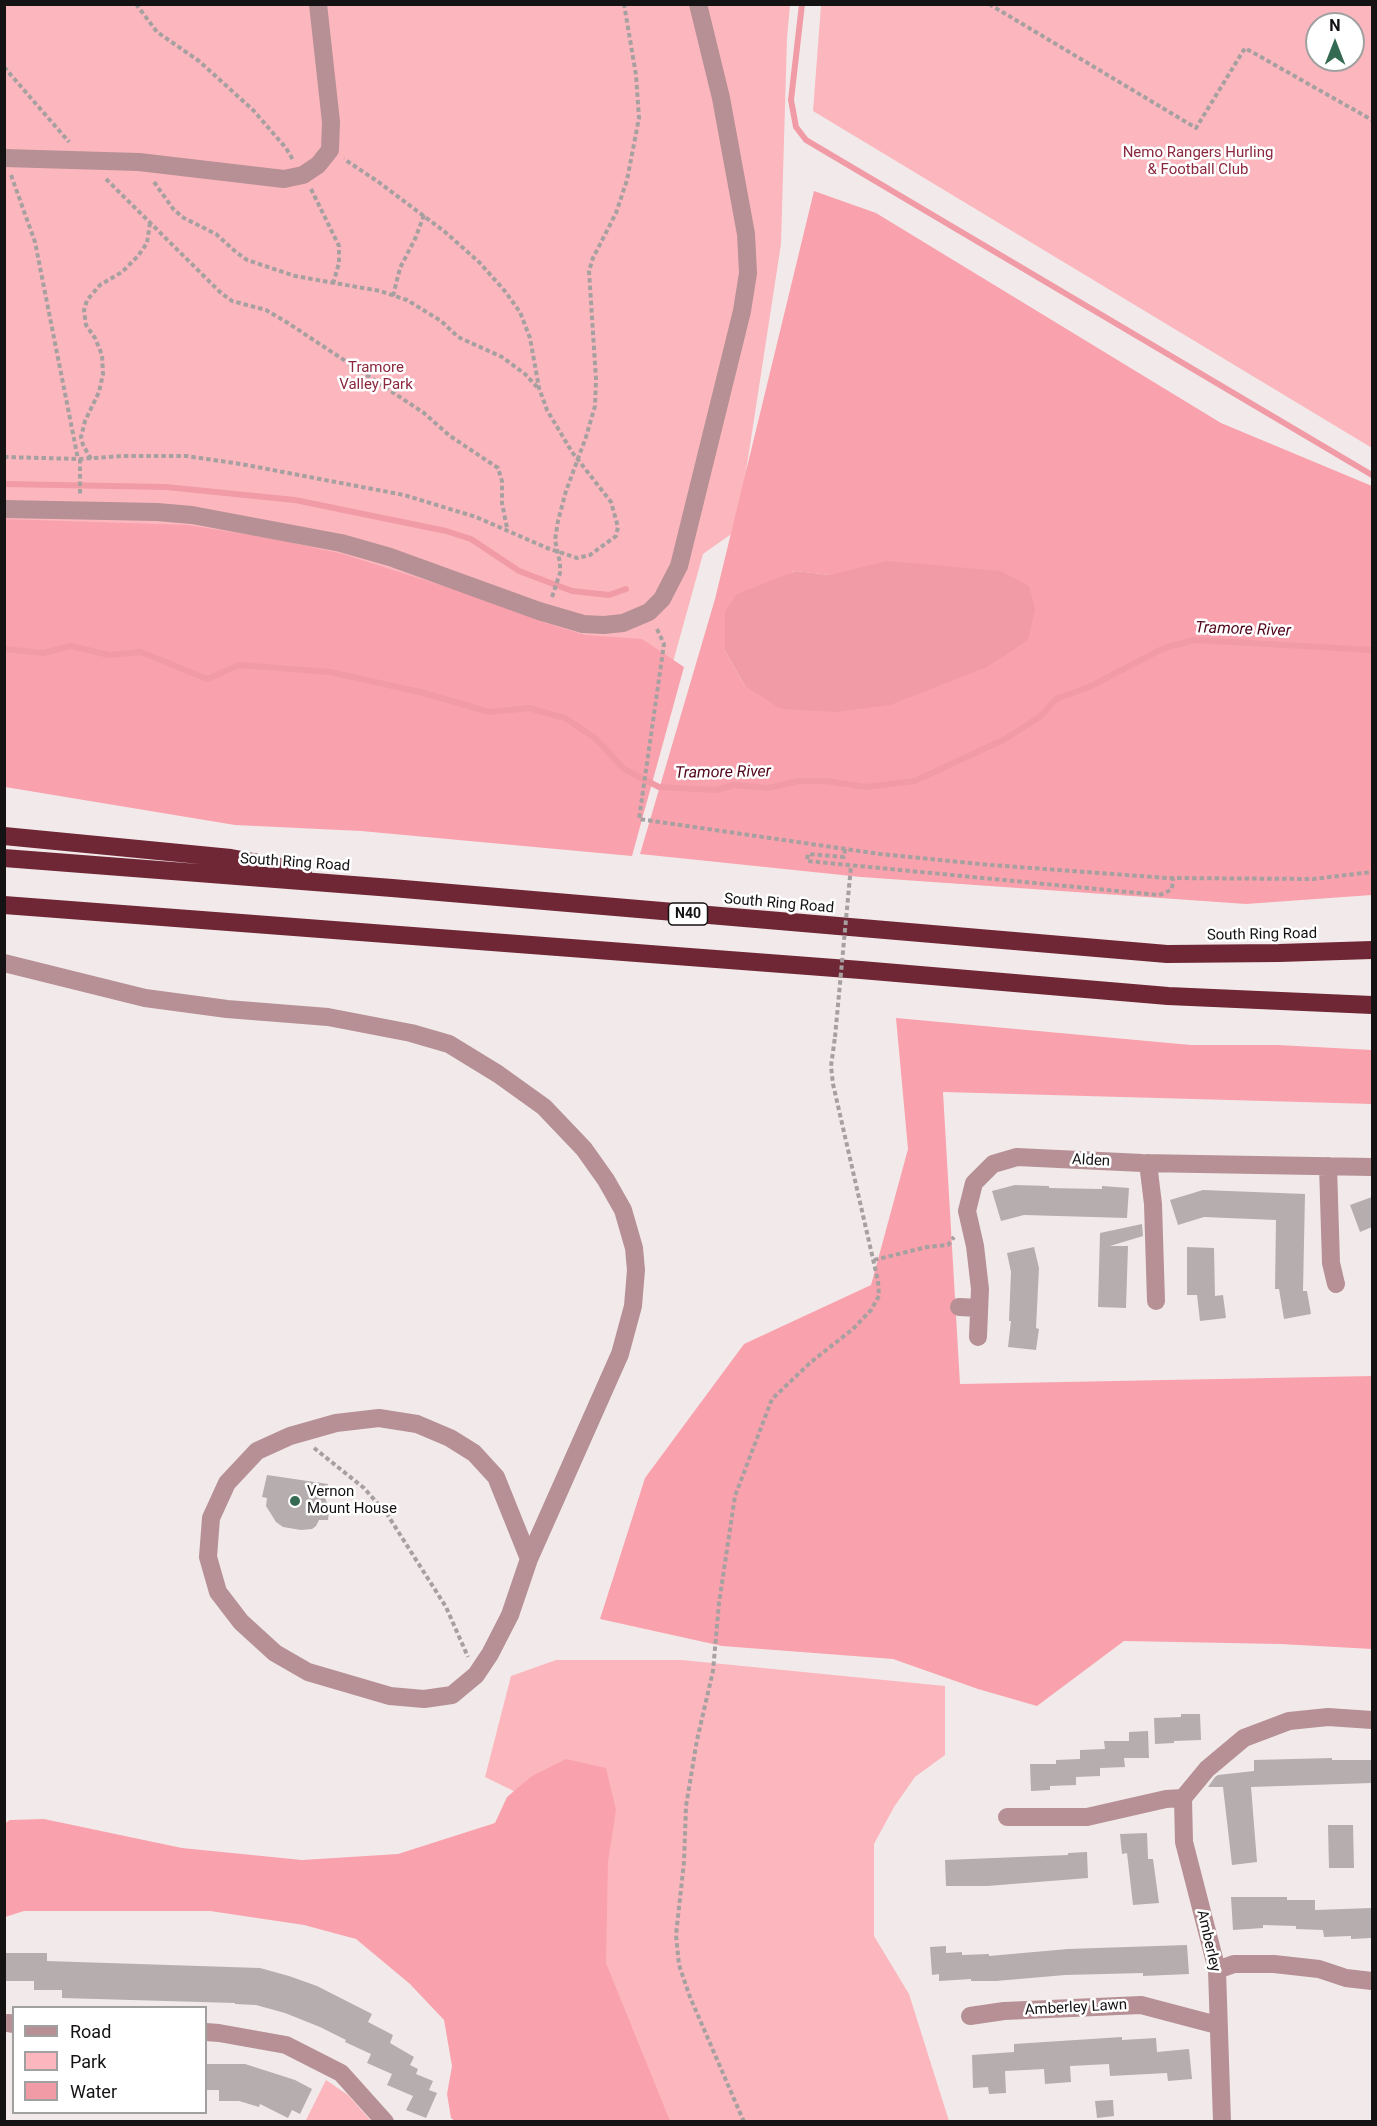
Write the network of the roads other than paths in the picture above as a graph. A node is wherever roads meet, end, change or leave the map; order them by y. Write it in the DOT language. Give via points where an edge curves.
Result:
graph roads {
  1 [pos="318,4"];
  2 [pos="698,4"];
  3 [pos="7,165"];
  4 [pos="4,509"];
  5 [pos="4,836"];
  6 [pos="4,858"];
  7 [pos="392,888"];
  8 [pos="4,905"];
  9 [pos="1372,950"];
  10 [pos="4,963"];
  11 [pos="1372,1005"];
  12 [pos="1148,1163"];
  13 [pos="1328,1166"];
  14 [pos="1372,1167"];
  15 [pos="1336,1284"];
  16 [pos="1156,1300"];
  17 [pos="959,1307"];
  18 [pos="979,1308"];
  19 [pos="978,1337"];
  20 [pos="529,1559"];
  21 [pos="1372,1720"];
  22 [pos="1183,1798"];
  23 [pos="1007,1818"];
  24 [pos="1217,1970"];
  25 [pos="1372,1981"];
  26 [pos="969,2016"];
  27 [pos="1217,2025"];
  28 [pos="207,2032"];
  29 [pos="385,2121"];
  30 [pos="1222,2121"];
  1 -- 3 [label="street" via="331,122 330,150 303,175 284,180 140,162 86,160"];
  2 -- 4 [label="street" via="721,98 746,234 748,273 679,566 662,599 649,612 623,623 583,624 390,557 341,543 212,518 157,512"];
  5 -- 7 [label="highway" via="231,858"];
  6 -- 7 [label="highway, South Ring Road / N40"];
  7 -- 9 [label="highway, South Ring Road / N40" via="1167,954"];
  8 -- 11 [label="highway" via="1168,996"];
  10 -- 20 [label="street" via="145,998 328,1017 449,1044 544,1107 585,1149 622,1210 634,1248 633,1306 620,1354"];
  12 -- 13 [label="street, Alden"];
  12 -- 16 [label="street"];
  12 -- 18 [label="street, Alden" via="1017,1157 993,1164 974,1183 967,1211 975,1246"];
  13 -- 14 [label="street, Alden"];
  13 -- 15 [label="street" via="1331,1263"];
  17 -- 18 [label="street"];
  18 -- 19 [label="street, Alden"];
  20 -- 20 [label="street" via="496,1477 474,1454 417,1424 379,1418 336,1423 290,1436 257,1451 227,1483 211,1518 208,1557 218,1592 241,1622 275,1653 308,1672 390,1696 424,1699 452,1695 476,1675 506,1624"];
  21 -- 22 [label="street" via="1289,1720 1244,1738 1207,1769"];
  22 -- 23 [label="street" via="1087,1816"];
  22 -- 24 [label="street, Amberley" via="1184,1842"];
  24 -- 25 [label="street" via="1234,1964 1274,1964"];
  24 -- 27 [label="street, Amberley"];
  26 -- 27 [label="street, Amberley Lawn" via="1141,2005"];
  27 -- 30 [label="street, Amberley"];
  28 -- 29 [label="street" via="294,2049 341,2073"];
}
